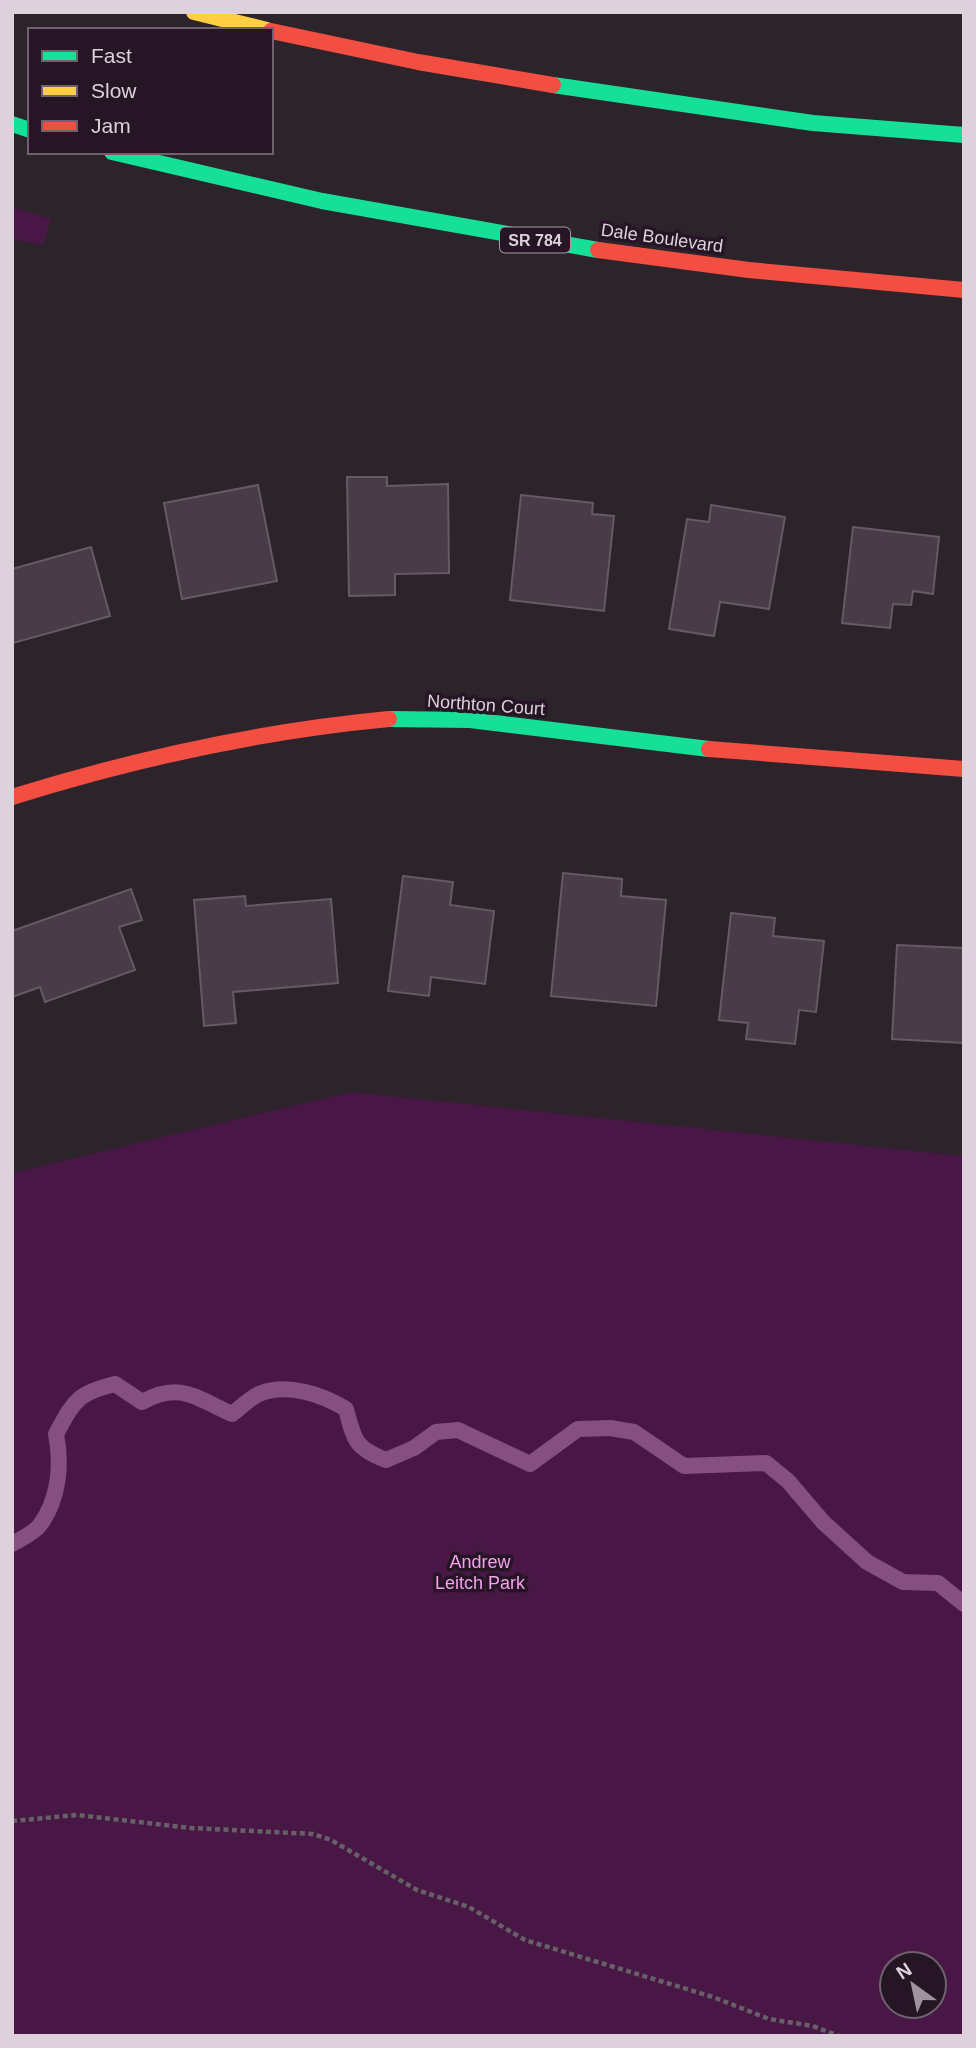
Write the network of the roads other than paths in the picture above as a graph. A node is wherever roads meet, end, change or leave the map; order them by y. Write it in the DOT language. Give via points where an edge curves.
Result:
graph roads {
  1 [pos="194,12"];
  2 [pos="261,28"];
  3 [pos="273,31"];
  4 [pos="964,135"];
  5 [pos="120,154"];
  6 [pos="964,290"];
  7 [pos="964,769"];
  8 [pos="12,797"];
  1 -- 2 [label="main road"];
  3 -- 4 [label="main road" via="521,81 778,118"];
  5 -- 6 [label="main road, Dale Boulevard / SR 784" via="246,187 412,222 686,262"];
  7 -- 8 [label="main road, Northton Court" via="706,749 470,720 387,719 216,744 95,771"];
}
